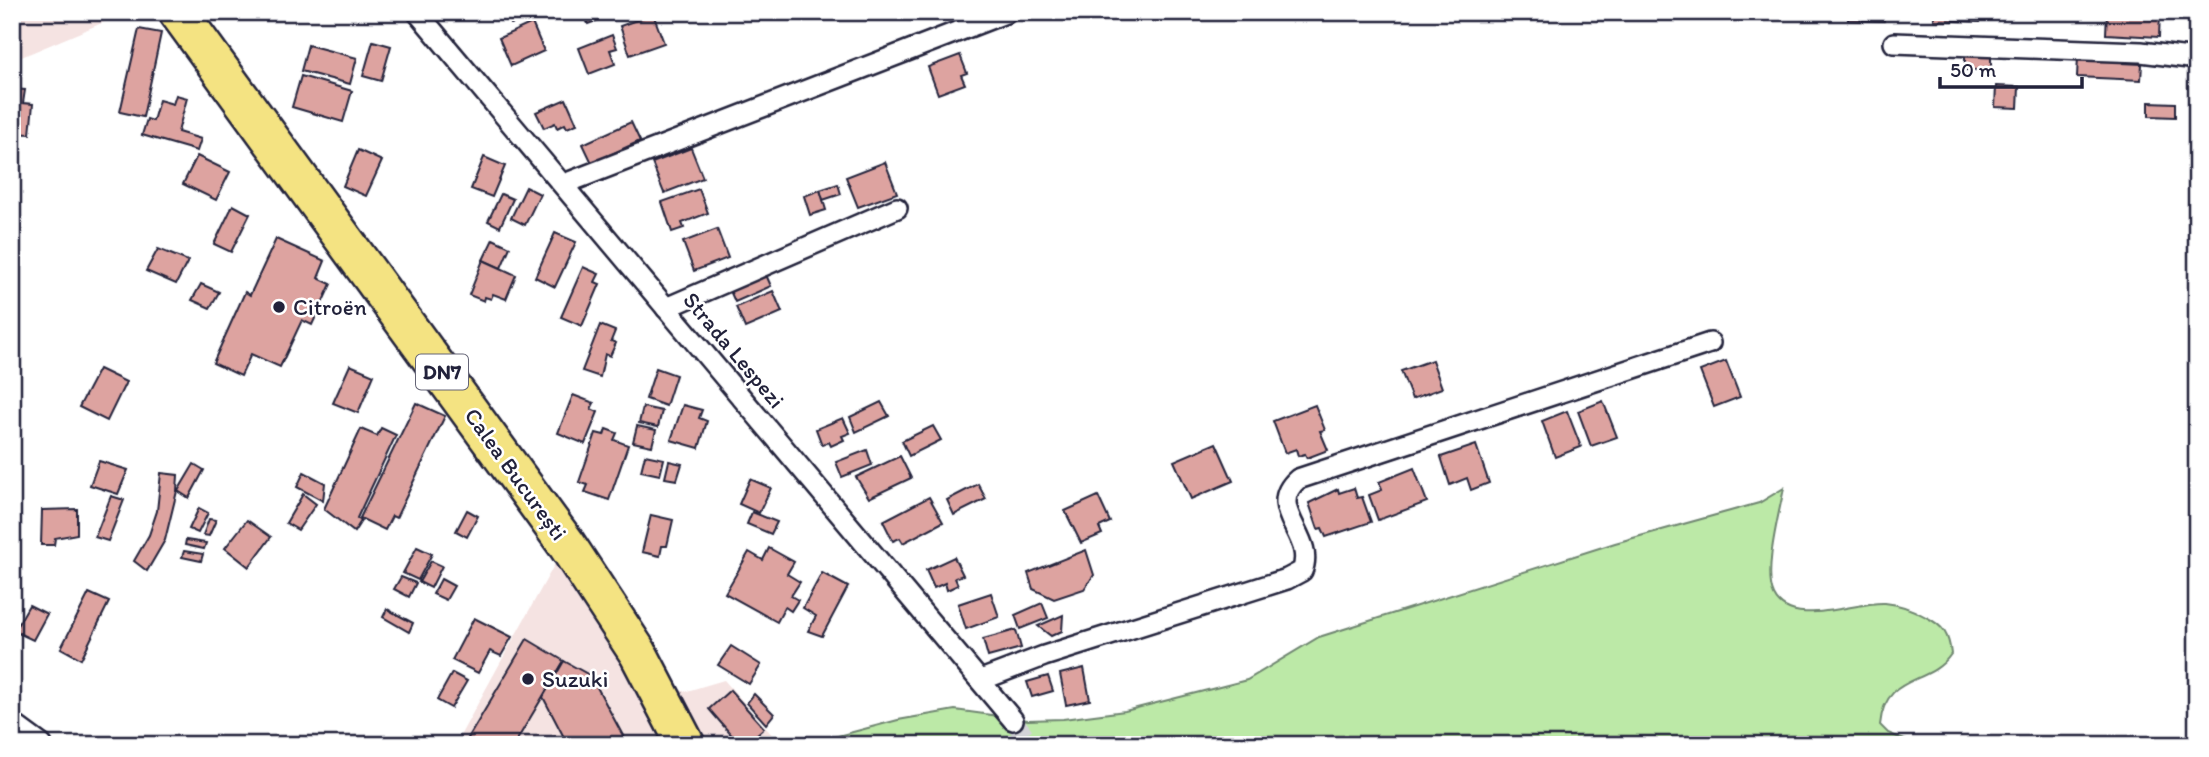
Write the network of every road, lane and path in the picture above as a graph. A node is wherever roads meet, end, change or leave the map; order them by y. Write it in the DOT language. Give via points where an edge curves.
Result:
graph roads {
  1 [pos="178,12"];
  2 [pos="417,12"];
  3 [pos="1007,12"];
  4 [pos="1894,43"];
  5 [pos="2197,59"];
  6 [pos="564,184"];
  7 [pos="897,208"];
  8 [pos="666,307"];
  9 [pos="1710,343"];
  10 [pos="981,680"];
  11 [pos="1013,720"];
  12 [pos="12,723"];
  13 [pos="42,745"];
  14 [pos="686,745"];
  1 -- 14 [label="highway, Calea București / DN7" via="567,545 638,653"];
  2 -- 6 [label="street, Strada Lespezi"];
  3 -- 6 [label="street"];
  4 -- 5 [label="street" via="2141,52"];
  6 -- 8 [label="street, Strada Lespezi"];
  7 -- 8 [label="street"];
  8 -- 10 [label="street, Strada Lespezi"];
  9 -- 10 [label="street" via="1298,479 1287,488 1285,499 1306,551 1302,571"];
  10 -- 11 [label="street, Strada Lespezi"];
  12 -- 13 [label="street"];
}
